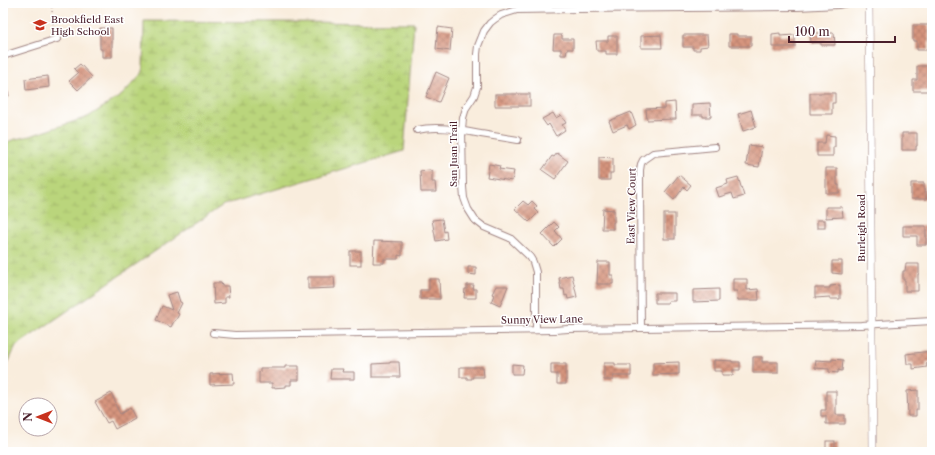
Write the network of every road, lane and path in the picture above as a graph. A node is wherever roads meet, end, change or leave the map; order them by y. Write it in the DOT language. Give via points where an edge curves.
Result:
graph roads {
  1 [pos="51,3"];
  2 [pos="848,3"];
  3 [pos="869,3"];
  4 [pos="53,26"];
  5 [pos="57,39"];
  6 [pos="3,56"];
  7 [pos="417,130"];
  8 [pos="462,130"];
  9 [pos="518,140"];
  10 [pos="715,147"];
  11 [pos="932,320"];
  12 [pos="872,324"];
  13 [pos="641,328"];
  14 [pos="536,330"];
  15 [pos="213,333"];
  16 [pos="873,452"];
  1 -- 4 [label="path"];
  2 -- 8 [label="street, San Juan Trail" via="798,7 517,10 495,19 480,38 476,54 476,87 464,113"];
  3 -- 12 [label="street, Burleigh Road"];
  5 -- 6 [label="street"];
  7 -- 8 [label="street" via="432,127"];
  8 -- 9 [label="street"];
  8 -- 14 [label="street, San Juan Trail" via="465,204 479,224 510,238 533,262 536,272"];
  10 -- 13 [label="street, East View Court" via="653,153 641,164"];
  11 -- 12 [label="street, Sunny View Lane"];
  12 -- 13 [label="street, Sunny View Lane"];
  12 -- 16 [label="street, Burleigh Road"];
  13 -- 14 [label="street, Sunny View Lane"];
  14 -- 15 [label="street, Sunny View Lane" via="235,335"];
}
